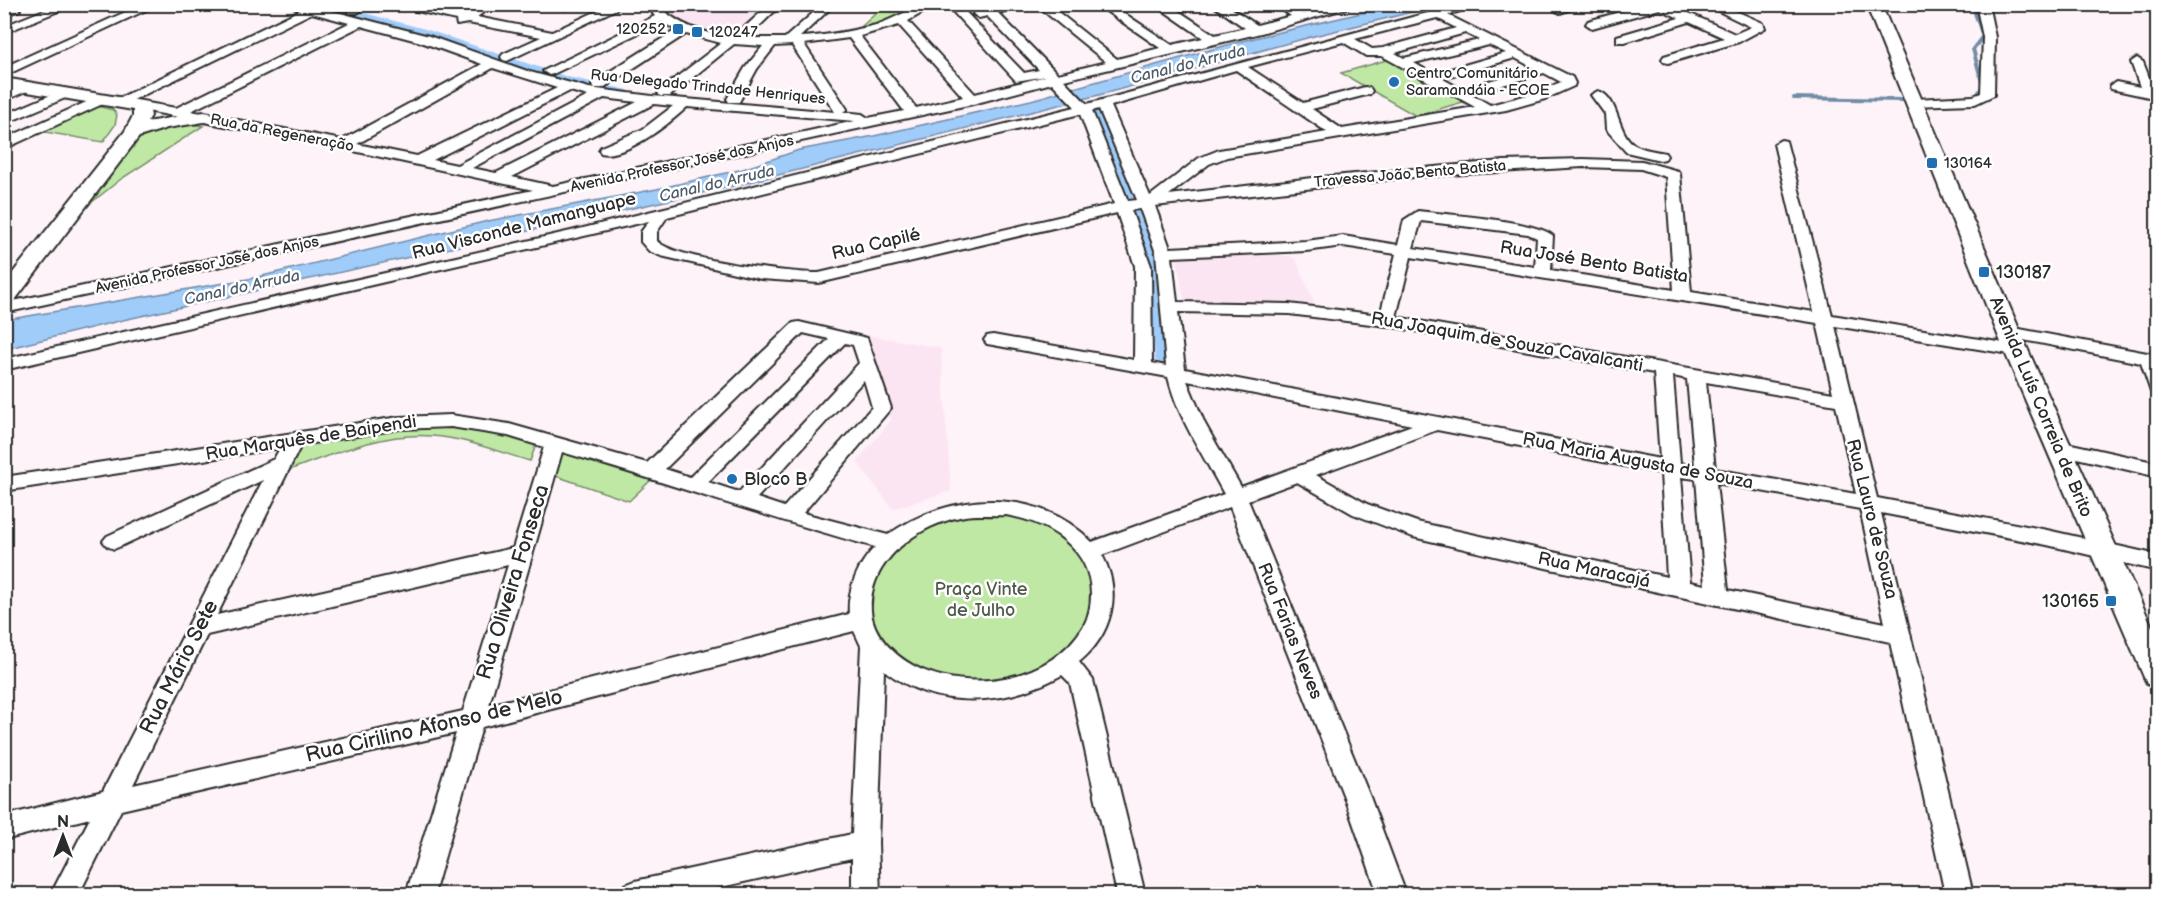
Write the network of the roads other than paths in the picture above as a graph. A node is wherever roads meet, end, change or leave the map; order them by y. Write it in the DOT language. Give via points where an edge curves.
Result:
graph roads {
  1 [pos="71,4"];
  2 [pos="154,4"];
  3 [pos="291,4"];
  4 [pos="330,4"];
  5 [pos="369,4"];
  6 [pos="392,4"];
  7 [pos="490,4"];
  8 [pos="622,4"];
  9 [pos="650,4"];
  10 [pos="777,4"];
  11 [pos="830,4"];
  12 [pos="933,4"];
  13 [pos="951,4"];
  14 [pos="1024,4"];
  15 [pos="1040,4"];
  16 [pos="1101,4"];
  17 [pos="1159,4"];
  18 [pos="1216,4"];
  19 [pos="1279,4"];
  20 [pos="1356,4"];
  21 [pos="1476,4"];
  22 [pos="1580,4"];
  23 [pos="1709,4"];
  24 [pos="1874,4"];
  25 [pos="1982,4"];
  26 [pos="1661,5"];
  27 [pos="1339,6"];
  28 [pos="315,8"];
  29 [pos="424,8"];
  30 [pos="1560,10"];
  31 [pos="990,12"];
  32 [pos="1438,14"];
  33 [pos="356,17"];
  34 [pos="662,17"];
  35 [pos="963,17"];
  36 [pos="1302,18"];
  37 [pos="1690,18"];
  38 [pos="465,20"];
  39 [pos="902,21"];
  40 [pos="398,23"];
  41 [pos="1592,24"];
  42 [pos="450,29"];
  43 [pos="1465,29"];
  44 [pos="4,30"];
  45 [pos="685,30"];
  46 [pos="1257,30"];
  47 [pos="852,34"];
  48 [pos="554,36"];
  49 [pos="1345,38"];
  50 [pos="1621,39"];
  51 [pos="1735,39"];
  52 [pos="1215,40"];
  53 [pos="734,41"];
  54 [pos="793,41"];
  55 [pos="1489,41"];
  56 [pos="772,42"];
  57 [pos="1171,50"];
  58 [pos="1384,52"];
  59 [pos="1516,54"];
  60 [pos="507,57"];
  61 [pos="1668,59"];
  62 [pos="1404,62"];
  63 [pos="2137,62"];
  64 [pos="492,63"];
  65 [pos="1116,64"];
  66 [pos="1238,66"];
  67 [pos="1544,69"];
  68 [pos="549,71"];
  69 [pos="1054,78"];
  70 [pos="1433,78"];
  71 [pos="5,84"];
  72 [pos="2116,86"];
  73 [pos="568,87"];
  74 [pos="599,89"];
  75 [pos="1365,91"];
  76 [pos="65,93"];
  77 [pos="665,93"];
  78 [pos="1460,93"];
  79 [pos="2153,93"];
  80 [pos="1598,95"];
  81 [pos="734,99"];
  82 [pos="652,100"];
  83 [pos="973,100"];
  84 [pos="122,103"];
  85 [pos="683,103"];
  86 [pos="1914,103"];
  87 [pos="1103,104"];
  88 [pos="1083,106"];
  89 [pos="1301,108"];
  90 [pos="840,109"];
  91 [pos="1488,109"];
  92 [pos="179,112"];
  93 [pos="909,114"];
  94 [pos="204,117"];
  95 [pos="4,120"];
  96 [pos="883,120"];
  97 [pos="133,133"];
  98 [pos="1338,133"];
  99 [pos="1781,144"];
  100 [pos="4,145"];
  101 [pos="344,145"];
  102 [pos="606,150"];
  103 [pos="419,160"];
  104 [pos="460,169"];
  105 [pos="1671,172"];
  106 [pos="500,177"];
  107 [pos="558,191"];
  108 [pos="1138,204"];
  109 [pos="662,213"];
  110 [pos="1404,251"];
  111 [pos="1164,253"];
  112 [pos="1543,274"];
  113 [pos="4,278"];
  114 [pos="1683,295"];
  115 [pos="4,299"];
  116 [pos="1170,307"];
  117 [pos="4,308"];
  118 [pos="1825,319"];
  119 [pos="1387,321"];
  120 [pos="841,337"];
  121 [pos="993,340"];
  122 [pos="2012,341"];
  123 [pos="2153,359"];
  124 [pos="868,364"];
  125 [pos="4,365"];
  126 [pos="1143,367"];
  127 [pos="1663,369"];
  128 [pos="1176,373"];
  129 [pos="1696,374"];
  130 [pos="2157,388"];
  131 [pos="1842,400"];
  132 [pos="1437,423"];
  133 [pos="292,441"];
  134 [pos="555,443"];
  135 [pos="2058,447"];
  136 [pos="283,463"];
  137 [pos="1670,467"];
  138 [pos="2157,470"];
  139 [pos="651,471"];
  140 [pos="1299,474"];
  141 [pos="1706,474"];
  142 [pos="4,484"];
  143 [pos="694,485"];
  144 [pos="1237,498"];
  145 [pos="742,502"];
  146 [pos="1870,503"];
  147 [pos="788,516"];
  148 [pos="114,541"];
  149 [pos="890,543"];
  150 [pos="2100,549"];
  151 [pos="1089,551"];
  152 [pos="521,554"];
  153 [pos="2157,563"];
  154 [pos="1679,587"];
  155 [pos="1717,595"];
  156 [pos="862,620"];
  157 [pos="198,628"];
  158 [pos="1900,635"];
  159 [pos="873,645"];
  160 [pos="2154,663"];
  161 [pos="1063,664"];
  162 [pos="473,719"];
  163 [pos="111,801"];
  164 [pos="4,828"];
  165 [pos="865,843"];
  166 [pos="65,894"];
  167 [pos="420,894"];
  168 [pos="635,894"];
  169 [pos="866,894"];
  170 [pos="1131,894"];
  171 [pos="1392,894"];
  172 [pos="1959,894"];
  1 -- 44 [label="street"];
  2 -- 71 [label="street"];
  3 -- 28 [label="street, Rua Delegado Trindade Henriques"];
  4 -- 33 [label="street, Rua Delegado Trindade Henriques"];
  5 -- 33 [label="street"];
  6 -- 29 [label="street"];
  7 -- 38 [label="street"];
  8 -- 48 [label="street"];
  9 -- 34 [label="street"];
  10 -- 53 [label="street"];
  11 -- 54 [label="street"];
  12 -- 39 [label="street"];
  13 -- 35 [label="street"];
  14 -- 31 [label="street"];
  15 -- 65 [label="street"];
  16 -- 57 [label="street"];
  17 -- 52 [label="street"];
  18 -- 46 [label="street"];
  19 -- 36 [label="street"];
  20 -- 27 [label="street, Avenida Professor José dos Anjos"];
  21 -- 32 [label="street"];
  22 -- 30 [label="street"];
  23 -- 51 [label="street" via="1759,26"];
  24 -- 86 [label="main road, Avenida Luís Correia de Brito"];
  25 -- 86 [label="street" via="1989,37 1987,95 1975,100"];
  26 -- 37 [label="street"];
  26 -- 41 [label="street"];
  27 -- 36 [label="street, Avenida Professor José dos Anjos"];
  28 -- 33 [label="street, Rua Delegado Trindade Henriques"];
  28 -- 84 [label="street"];
  29 -- 38 [label="street"];
  29 -- 40 [label="street"];
  31 -- 35 [label="street"];
  31 -- 69 [label="street"];
  32 -- 43 [label="street"];
  32 -- 49 [label="street"];
  33 -- 40 [label="street, Rua Delegado Trindade Henriques"];
  33 -- 64 [label="street, Rua Delegado Trindade Henriques"];
  33 -- 92 [label="street"];
  34 -- 45 [label="street"];
  34 -- 68 [label="street"];
  35 -- 69 [label="street" via="1021,78"];
  36 -- 46 [label="street, Avenida Professor José dos Anjos"];
  37 -- 50 [label="street"];
  37 -- 51 [label="street"];
  38 -- 42 [label="street"];
  38 -- 48 [label="street"];
  39 -- 47 [label="street"];
  39 -- 83 [label="street"];
  40 -- 60 [label="street, Rua Delegado Trindade Henriques"];
  43 -- 55 [label="street"];
  43 -- 58 [label="street"];
  45 -- 53 [label="street"];
  45 -- 74 [label="street"];
  46 -- 52 [label="street, Avenida Professor José dos Anjos"];
  47 -- 54 [label="street"];
  47 -- 93 [label="street"];
  48 -- 60 [label="street"];
  49 -- 58 [label="street" via="1370,53"];
  49 -- 66 [label="street"];
  51 -- 61 [label="street"];
  52 -- 57 [label="street, Avenida Professor José dos Anjos"];
  53 -- 56 [label="street"];
  53 -- 77 [label="street"];
  54 -- 56 [label="street"];
  54 -- 90 [label="street"];
  55 -- 59 [label="street"];
  55 -- 62 [label="street"];
  56 -- 81 [label="street" via="751,68"];
  57 -- 65 [label="street, Avenida Professor José dos Anjos"];
  58 -- 62 [label="street"];
  59 -- 67 [label="street"];
  59 -- 70 [label="street"];
  60 -- 68 [label="street, Rua Delegado Trindade Henriques"];
  62 -- 70 [label="street"];
  63 -- 79 [label="street"];
  64 -- 73 [label="street, Rua Delegado Trindade Henriques"];
  64 -- 101 [label="street"];
  65 -- 69 [label="street, Avenida Professor José dos Anjos"];
  66 -- 87 [label="street"];
  66 -- 89 [label="street"];
  67 -- 78 [label="street"];
  67 -- 91 [label="street" via="1569,83"];
  68 -- 74 [label="street, Rua Delegado Trindade Henriques"];
  69 -- 83 [label="street, Avenida Professor José dos Anjos"];
  69 -- 88 [label="street"];
  70 -- 78 [label="street"];
  71 -- 76 [label="main road, Rua da Regeneração"];
  72 -- 79 [label="street"];
  73 -- 74 [label="street, Rua Delegado Trindade Henriques"];
  73 -- 103 [label="street"];
  74 -- 77 [label="street, Rua Delegado Trindade Henriques"];
  74 -- 82 [label="street, Rua Delegado Trindade Henriques"];
  74 -- 104 [label="street"];
  75 -- 89 [label="street"];
  76 -- 84 [label="main road, Rua da Regeneração"];
  76 -- 95 [label="street"];
  77 -- 81 [label="street, Rua Delegado Trindade Henriques"];
  78 -- 91 [label="street"];
  80 -- 105 [label="street" via="1612,114 1615,132 1634,151 1660,156"];
  81 -- 90 [label="street, Rua Delegado Trindade Henriques"];
  82 -- 85 [label="street, Rua Delegado Trindade Henriques"];
  82 -- 106 [label="street"];
  83 -- 93 [label="street, Avenida Professor José dos Anjos"];
  84 -- 92 [label="street, Rua da Regeneração"];
  84 -- 97 [label="main road" via="142,116"];
  84 -- 100 [label="street"];
  84 -- 113 [label="main road" via="128,115 123,126"];
  85 -- 96 [label="street, Rua Delegado Trindade Henriques"];
  85 -- 102 [label="street" via="637,141"];
  86 -- 122 [label="main road, Avenida Luís Correia de Brito"];
  87 -- 88 [label="street"];
  87 -- 108 [label="street, Rua Farias Neves"];
  88 -- 108 [label="street, Rua Farias Neves"];
  88 -- 109 [label="street, Rua Visconde Mamanguape"];
  89 -- 98 [label="street"];
  90 -- 93 [label="street, Rua Delegado Trindade Henriques"];
  91 -- 98 [label="street"];
  92 -- 94 [label="street, Rua da Regeneração"];
  93 -- 96 [label="street, Avenida Professor José dos Anjos"];
  94 -- 97 [label="main road"];
  94 -- 101 [label="street, Rua da Regeneração"];
  96 -- 107 [label="street, Avenida Professor José dos Anjos"];
  97 -- 115 [label="main road"];
  98 -- 108 [label="street" via="1215,156"];
  99 -- 118 [label="street, Rua Lauro de Souza"];
  101 -- 103 [label="street, Rua da Regeneração"];
  103 -- 104 [label="street, Rua da Regeneração"];
  104 -- 106 [label="street, Rua da Regeneração"];
  105 -- 108 [label="street, Travessa João Bento Batista" via="1603,163 1528,164 1416,172"];
  105 -- 114 [label="street"];
  106 -- 107 [label="street, Rua da Regeneração"];
  107 -- 117 [label="street, Avenida Professor José dos Anjos"];
  108 -- 109 [label="street, Rua Capilé" via="819,278 795,279 765,276 655,248 649,242 649,232"];
  108 -- 111 [label="street, Rua Farias Neves"];
  108 -- 126 [label="street, Rua Farias Neves" via="1136,237 1143,266"];
  109 -- 125 [label="street, Rua Visconde Mamanguape"];
  110 -- 111 [label="street, Rua José Bento Batista" via="1343,241"];
  110 -- 112 [label="street, Rua José Bento Batista"];
  110 -- 112 [label="street" via="1412,220 1418,216 1531,230 1545,236"];
  110 -- 119 [label="street"];
  111 -- 116 [label="street, Rua Farias Neves"];
  112 -- 114 [label="street, Rua José Bento Batista"];
  114 -- 118 [label="street, Rua José Bento Batista"];
  116 -- 119 [label="street, Rua Joaquim de Souza Cavalcanti" via="1289,309"];
  116 -- 128 [label="street, Rua Farias Neves"];
  118 -- 122 [label="street, Rua José Bento Batista"];
  118 -- 131 [label="street, Rua Lauro de Souza"];
  119 -- 127 [label="street, Rua Joaquim de Souza Cavalcanti"];
  120 -- 124 [label="street" via="861,342"];
  120 -- 139 [label="street" via="799,327"];
  120 -- 143 [label="street"];
  121 -- 126 [label="street"];
  122 -- 123 [label="street, Rua José Bento Batista"];
  122 -- 135 [label="main road, Avenida Luís Correia de Brito"];
  123 -- 130 [label="street"];
  124 -- 145 [label="street"];
  124 -- 147 [label="street" via="882,408"];
  126 -- 128 [label="street"];
  127 -- 129 [label="street, Rua Joaquim de Souza Cavalcanti"];
  127 -- 137 [label="street"];
  128 -- 132 [label="street, Rua Maria Augusta de Souza"];
  128 -- 144 [label="street, Rua Farias Neves" via="1195,424"];
  129 -- 131 [label="street, Rua Joaquim de Souza Cavalcanti"];
  129 -- 141 [label="street"];
  131 -- 146 [label="street, Rua Lauro de Souza"];
  132 -- 137 [label="street, Rua Maria Augusta de Souza"];
  132 -- 140 [label="street"];
  133 -- 134 [label="street, Rua Marquês de Baipendi" via="430,420 483,424"];
  133 -- 136 [label="street, Rua Mário Sete"];
  133 -- 142 [label="street, Rua Marquês de Baipendi"];
  134 -- 139 [label="street, Rua Marquês de Baipendi"];
  134 -- 152 [label="street, Rua Oliveira Fonseca"];
  135 -- 138 [label="street"];
  135 -- 150 [label="main road, Avenida Luís Correia de Brito"];
  136 -- 148 [label="street"];
  136 -- 157 [label="street, Rua Mário Sete"];
  137 -- 141 [label="street, Rua Maria Augusta de Souza"];
  137 -- 154 [label="street"];
  139 -- 143 [label="street, Rua Marquês de Baipendi"];
  140 -- 144 [label="street"];
  140 -- 154 [label="street, Rua Maracajá" via="1360,509 1413,530"];
  141 -- 146 [label="street, Rua Maria Augusta de Souza"];
  141 -- 155 [label="street"];
  143 -- 145 [label="street, Rua Marquês de Baipendi"];
  144 -- 151 [label="street"];
  144 -- 171 [label="street, Rua Farias Neves"];
  145 -- 147 [label="street, Rua Marquês de Baipendi"];
  146 -- 150 [label="street, Rua Maria Augusta de Souza"];
  146 -- 158 [label="street, Rua Lauro de Souza"];
  147 -- 149 [label="street, Rua Marquês de Baipendi"];
  149 -- 151 [label="street" via="934,517 967,509 1006,508 1040,516 1070,532"];
  149 -- 156 [label="street" via="873,564 862,589"];
  150 -- 153 [label="street, Rua Maria Augusta de Souza"];
  150 -- 160 [label="main road, Avenida Luís Correia de Brito"];
  151 -- 161 [label="street" via="1102,577 1103,607 1089,639"];
  152 -- 157 [label="street"];
  152 -- 162 [label="street, Rua Oliveira Fonseca"];
  154 -- 155 [label="street, Rua Maracajá"];
  155 -- 158 [label="street, Rua Maracajá"];
  156 -- 159 [label="street"];
  156 -- 162 [label="street, Rua Cirilino Afonso de Melo"];
  157 -- 163 [label="street, Rua Mário Sete"];
  158 -- 172 [label="street, Rua Lauro de Souza"];
  159 -- 161 [label="street" via="886,661 917,680 945,688 1003,689 1028,682"];
  159 -- 165 [label="street"];
  161 -- 170 [label="street" via="1081,680"];
  162 -- 163 [label="street, Rua Cirilino Afonso de Melo"];
  162 -- 167 [label="street, Rua Oliveira Fonseca"];
  163 -- 164 [label="street, Rua Cirilino Afonso de Melo"];
  163 -- 166 [label="street, Rua Mário Sete"];
  165 -- 168 [label="street"];
  165 -- 169 [label="street"];
}
